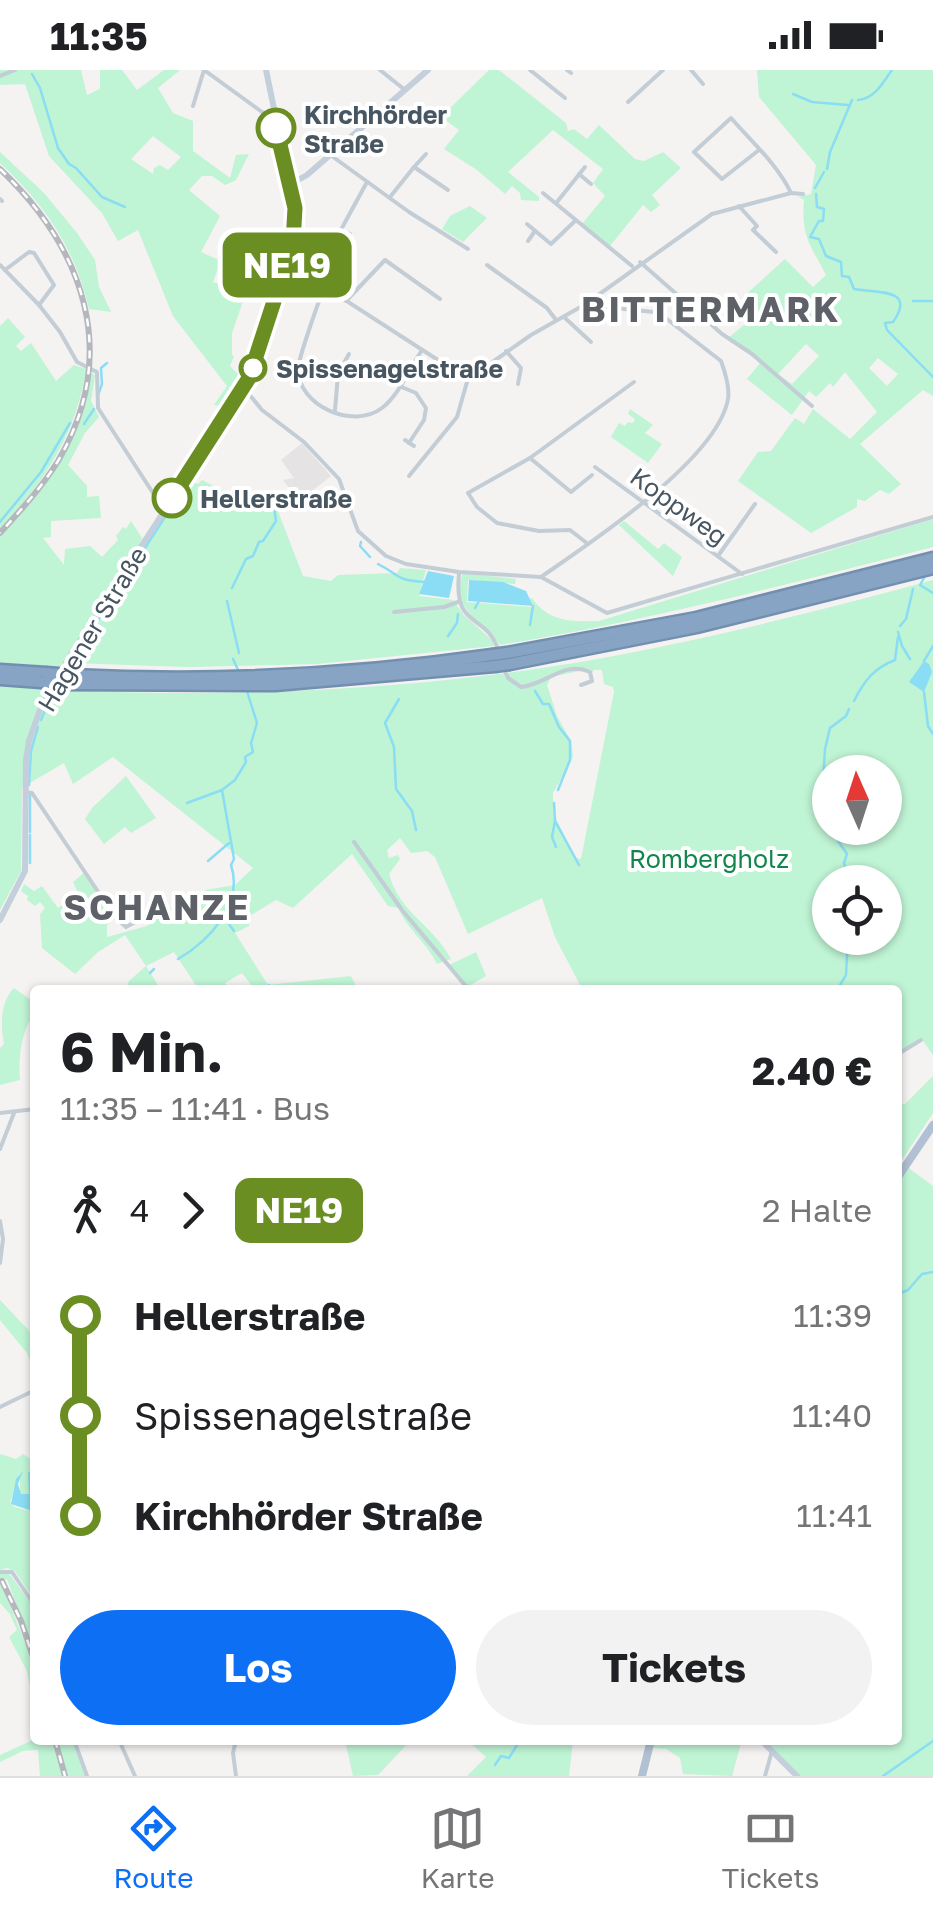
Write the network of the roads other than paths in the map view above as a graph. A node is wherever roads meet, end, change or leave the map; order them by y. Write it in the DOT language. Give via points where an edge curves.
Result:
graph roads {
  1 [pos="15,70"];
  2 [pos="204,70"];
  3 [pos="266,70"];
  4 [pos="380,70"];
  5 [pos="530,70"];
  6 [pos="546,70"];
  7 [pos="663,70"];
  8 [pos="691,70"];
  9 [pos="424,71"];
  10 [pos="0,76"];
  11 [pos="540,78"];
  12 [pos="703,84"];
  13 [pos="405,90"];
  14 [pos="627,90"];
  15 [pos="634,96"];
  16 [pos="565,98"];
  17 [pos="628,102"];
  18 [pos="192,106"];
  19 [pos="274,116"];
  20 [pos="759,150"];
  21 [pos="329,154"];
  22 [pos="426,154"];
  23 [pos="414,167"];
  24 [pos="586,167"];
  25 [pos="579,174"];
  26 [pos="288,182"];
  27 [pos="368,182"];
  28 [pos="591,184"];
  29 [pos="448,190"];
  30 [pos="791,192"];
  31 [pos="543,193"];
  32 [pos="803,194"];
  33 [pos="390,197"];
  34 [pos="556,203"];
  35 [pos="739,206"];
  36 [pos="575,221"];
  37 [pos="526,224"];
  38 [pos="339,230"];
  39 [pos="536,232"];
  40 [pos="243,234"];
  41 [pos="350,234"];
  42 [pos="336,237"];
  43 [pos="528,241"];
  44 [pos="468,249"];
  45 [pos="776,252"];
  46 [pos="640,262"];
  47 [pos="287,263"];
  48 [pos="488,265"];
  49 [pos="3,267"];
  50 [pos="633,267"];
  51 [pos="325,287"];
  52 [pos="440,299"];
  53 [pos="346,301"];
  54 [pos="584,304"];
  55 [pos="38,305"];
  56 [pos="564,316"];
  57 [pos="556,320"];
  58 [pos="591,330"];
  59 [pos="585,336"];
  60 [pos="591,342"];
  61 [pos="422,350"];
  62 [pos="506,352"];
  63 [pos="349,354"];
  64 [pos="469,374"];
  65 [pos="634,382"];
  66 [pos="518,384"];
  67 [pos="400,386"];
  68 [pos="244,388"];
  69 [pos="812,406"];
  70 [pos="334,412"];
  71 [pos="409,443"];
  72 [pos="530,458"];
  73 [pos="595,466"];
  74 [pos="592,475"];
  75 [pos="408,476"];
  76 [pos="646,504"];
  77 [pos="755,504"];
  78 [pos="743,506"];
  79 [pos="164,510"];
  80 [pos="750,511"];
  81 [pos="933,517"];
  82 [pos="588,544"];
  83 [pos="718,556"];
  84 [pos="933,558"];
  85 [pos="933,568"];
  86 [pos="459,572"];
  87 [pos="742,574"];
  88 [pos="540,577"];
  89 [pos="843,586"];
  90 [pos="458,602"];
  91 [pos="394,612"];
  92 [pos="0,670"];
  93 [pos="44,678"];
  94 [pos="0,679"];
  95 [pos="581,684"];
  96 [pos="25,792"];
  97 [pos="354,842"];
  98 [pos="141,919"];
  99 [pos="0,920"];
  100 [pos="465,985"];
  101 [pos="921,1040"];
  102 [pos="902,1052"];
  103 [pos="30,1110"];
  104 [pos="0,1113"];
  105 [pos="14,1114"];
  106 [pos="933,1124"];
  107 [pos="0,1150"];
  108 [pos="902,1171"];
  109 [pos="0,1222"];
  110 [pos="0,1263"];
  111 [pos="30,1392"];
  112 [pos="0,1407"];
  113 [pos="0,1572"];
  114 [pos="30,1599"];
  115 [pos="76,1745"];
  116 [pos="121,1745"];
  117 [pos="235,1745"];
  118 [pos="650,1745"];
  119 [pos="766,1745"];
  120 [pos="772,1751"];
  121 [pos="88,1776"];
  122 [pos="136,1776"];
  123 [pos="236,1776"];
  124 [pos="642,1776"];
  125 [pos="765,1776"];
  126 [pos="797,1776"];
  1 -- 10 [label="street"];
  2 -- 18 [label="street"];
  2 -- 19 [label="street"];
  3 -- 19 [label="main road, Hagener Straße"];
  4 -- 13 [label="street"];
  5 -- 11 [label="street"];
  6 -- 11 [label="street"];
  7 -- 15 [label="street"];
  8 -- 12 [label="street"];
  9 -- 13 [label="main road"];
  11 -- 16 [label="street"];
  13 -- 21 [label="main road"];
  14 -- 15 [label="street"];
  15 -- 17 [label="street"];
  19 -- 26 [label="main road, Hagener Straße"];
  20 -- 20 [label="street" via="729,116 694,149 709,170 726,179"];
  20 -- 30 [label="street"];
  21 -- 26 [label="main road"];
  21 -- 27 [label="street"];
  22 -- 23 [label="street"];
  23 -- 29 [label="street"];
  23 -- 33 [label="street"];
  24 -- 25 [label="street"];
  25 -- 28 [label="street"];
  25 -- 34 [label="street"];
  26 -- 47 [label="main road, Hagener Straße" via="296,216"];
  27 -- 33 [label="street"];
  27 -- 38 [label="street"];
  30 -- 32 [label="street"];
  30 -- 35 [label="street"];
  31 -- 34 [label="street"];
  33 -- 44 [label="street"];
  34 -- 36 [label="street"];
  35 -- 45 [label="street"];
  35 -- 46 [label="street" via="712,214"];
  36 -- 39 [label="street" via="551,244"];
  36 -- 50 [label="street"];
  37 -- 39 [label="street"];
  38 -- 41 [label="street"];
  38 -- 42 [label="street"];
  39 -- 43 [label="street"];
  40 -- 47 [label="street"];
  46 -- 50 [label="street"];
  46 -- 69 [label="street"];
  47 -- 51 [label="street"];
  47 -- 68 [label="main road, Hagener Straße"];
  48 -- 57 [label="street"];
  49 -- 55 [label="street"];
  49 -- 55 [label="street" via="34,253 54,285"];
  50 -- 54 [label="street"];
  51 -- 53 [label="street"];
  51 -- 70 [label="street" via="298,373 304,390"];
  52 -- 53 [label="street" via="385,260"];
  53 -- 61 [label="street"];
  54 -- 56 [label="street"];
  54 -- 76 [label="street" via="658,314 724,365 728,398 718,426"];
  55 -- 79 [label="street" via="77,362 97,372 98,408"];
  56 -- 57 [label="street"];
  56 -- 59 [label="street"];
  57 -- 62 [label="street"];
  58 -- 59 [label="street"];
  59 -- 60 [label="street"];
  61 -- 64 [label="street"];
  61 -- 67 [label="street"];
  62 -- 64 [label="street"];
  62 -- 66 [label="street" via="521,368"];
  63 -- 70 [label="street" via="338,374"];
  64 -- 75 [label="street" via="457,417"];
  65 -- 72 [label="street"];
  67 -- 70 [label="street" via="370,415"];
  67 -- 71 [label="street" via="426,408"];
  68 -- 79 [label="main road, Hagener Straße"];
  68 -- 86 [label="street" via="339,479 358,530 373,546 398,562"];
  72 -- 74 [label="street" via="572,492"];
  72 -- 82 [label="street" via="468,496 497,523 570,530"];
  73 -- 76 [label="street, Koppweg"];
  76 -- 82 [label="street"];
  76 -- 83 [label="street, Koppweg"];
  77 -- 80 [label="street"];
  78 -- 80 [label="street"];
  79 -- 96 [label="main road, Hagener Straße" via="41,707 29,741"];
  80 -- 83 [label="street"];
  81 -- 87 [label="street"];
  82 -- 88 [label="street"];
  83 -- 87 [label="street, Koppweg"];
  84 -- 89 [label="highway"];
  85 -- 89 [label="highway"];
  86 -- 88 [label="street"];
  86 -- 90 [label="street"];
  87 -- 88 [label="street" via="607,614"];
  89 -- 93 [label="highway, bridge" via="493,661 274,680"];
  90 -- 91 [label="street"];
  90 -- 95 [label="street" via="494,638 517,686 584,668 592,681"];
  92 -- 93 [label="highway"];
  93 -- 94 [label="highway"];
  96 -- 98 [label="street" via="114,916 126,926"];
  96 -- 99 [label="main road, Hagener Straße" via="25,871"];
  97 -- 100 [label="street"];
  101 -- 102 [label="street"];
  103 -- 105 [label="street"];
  104 -- 105 [label="street"];
  105 -- 107 [label="street"];
  106 -- 108 [label="main road"];
  109 -- 110 [label="street"];
  111 -- 112 [label="street"];
  113 -- 114 [label="street" via="12,1572"];
  115 -- 121 [label="street"];
  116 -- 122 [label="street"];
  117 -- 123 [label="street"];
  118 -- 124 [label="main road"];
  119 -- 120 [label="main road"];
  120 -- 125 [label="street"];
  120 -- 126 [label="main road"];
}
